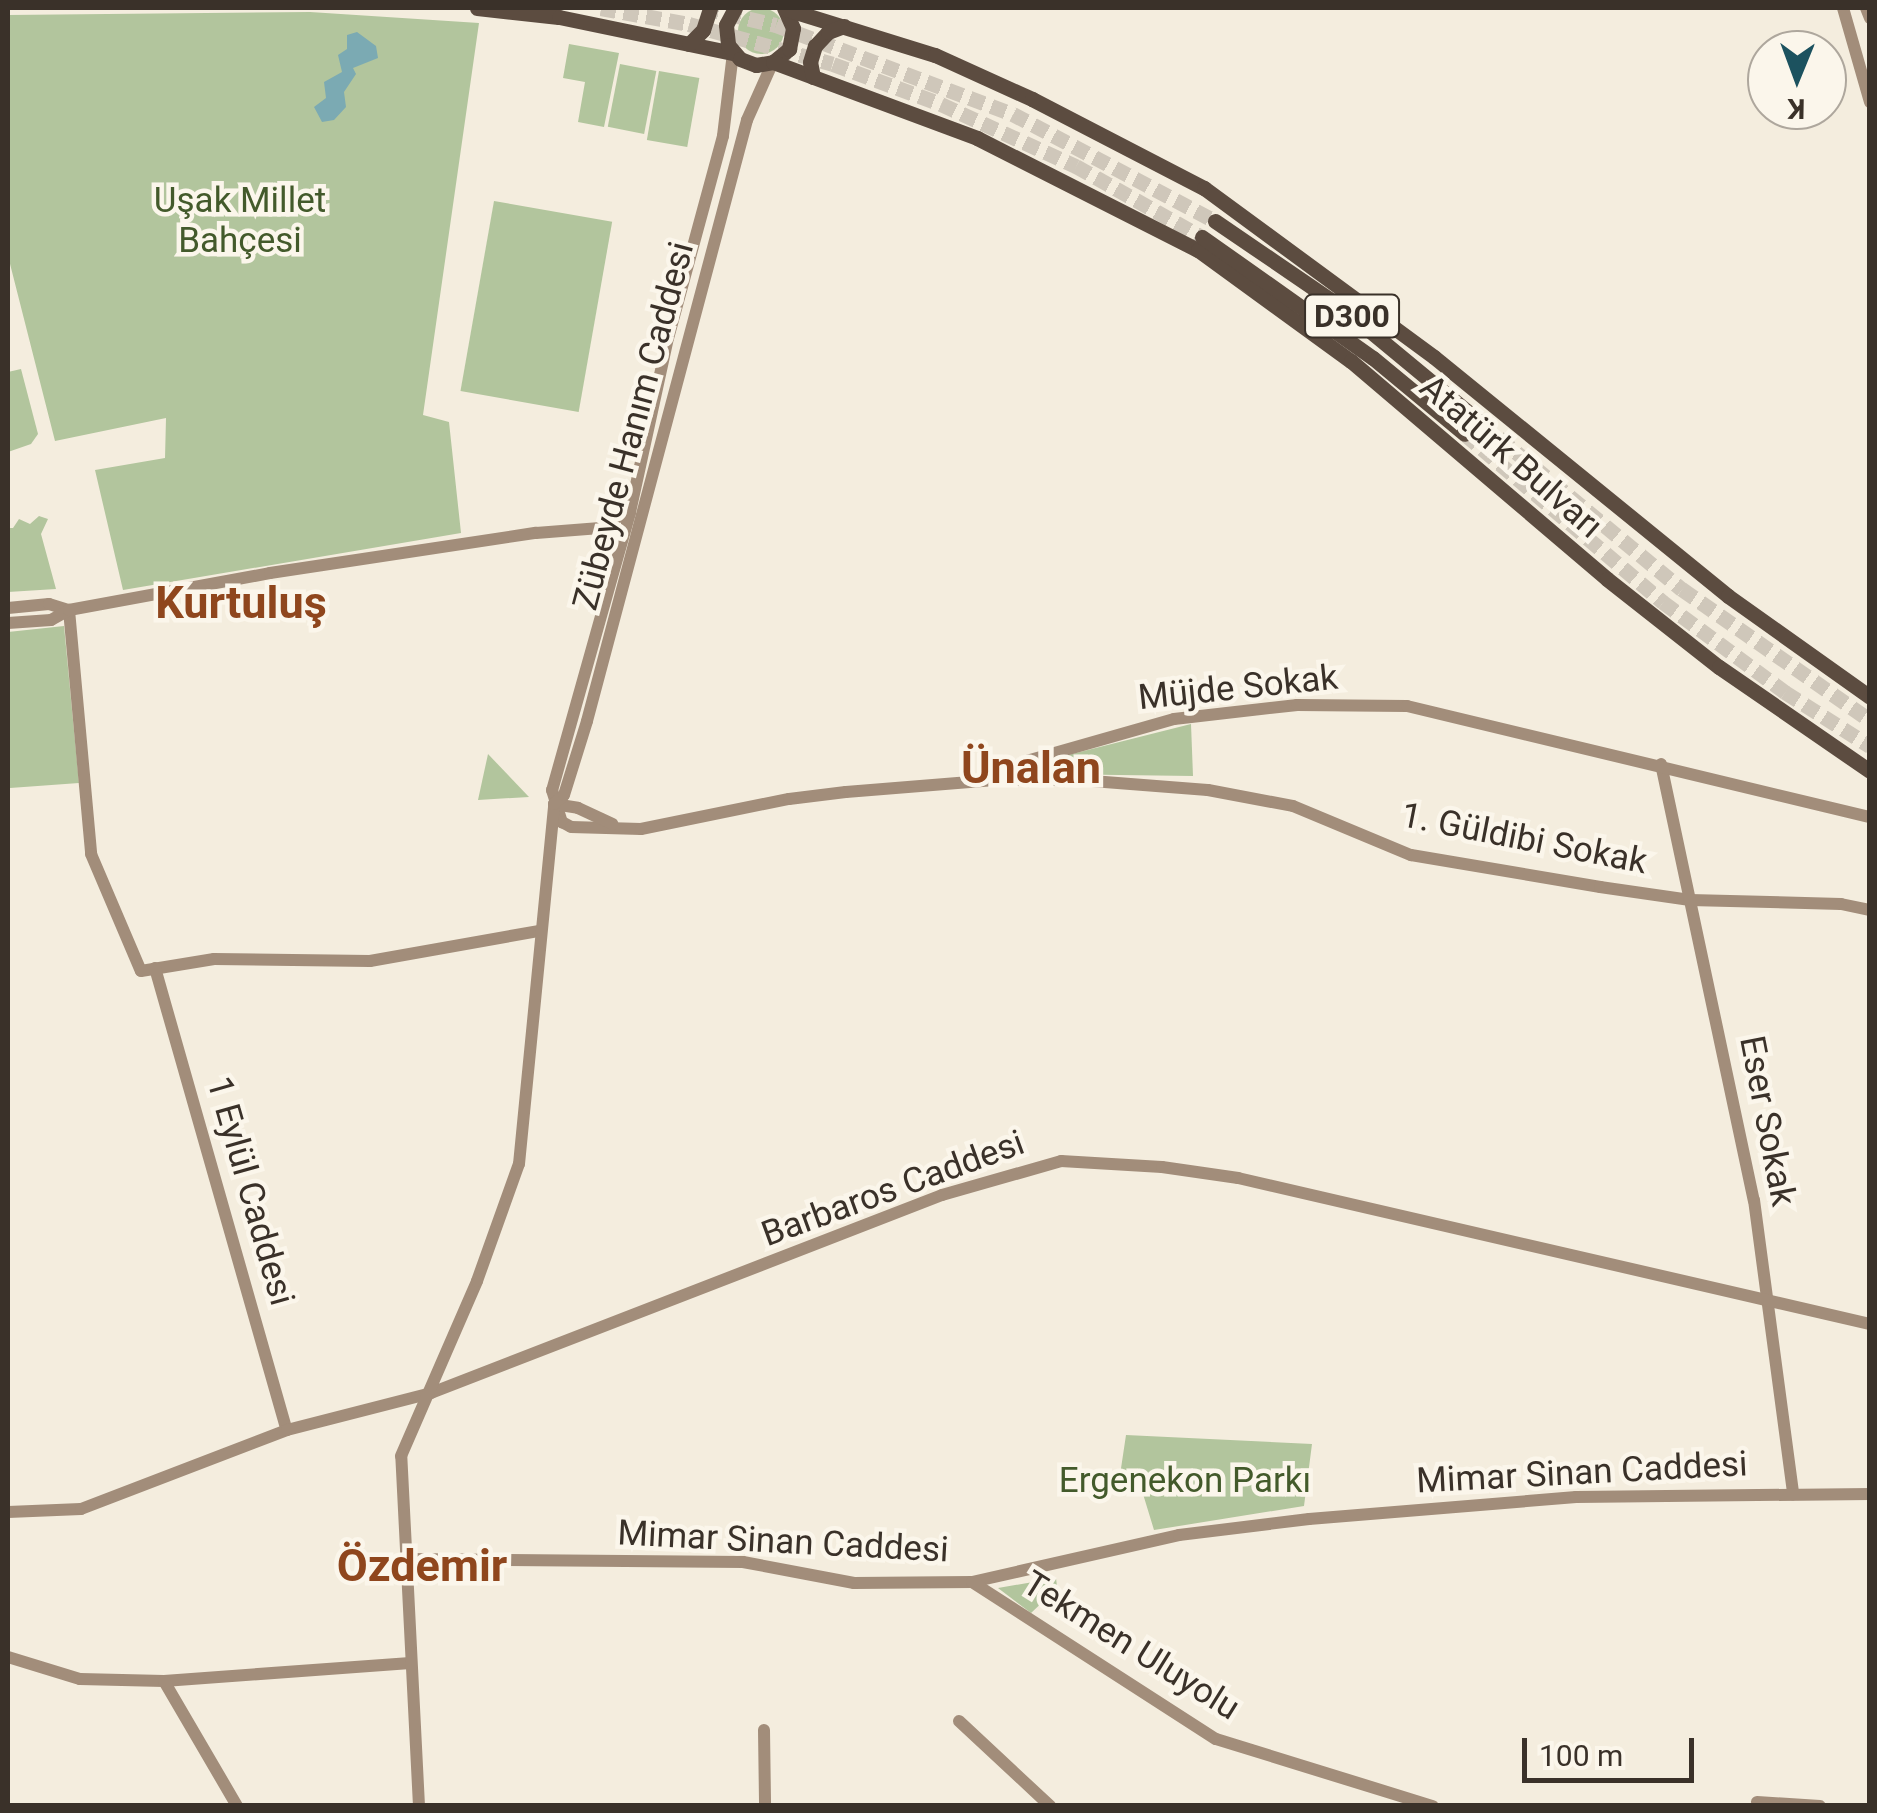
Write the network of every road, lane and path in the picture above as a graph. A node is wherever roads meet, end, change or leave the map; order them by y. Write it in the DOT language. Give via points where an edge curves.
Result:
graph roads {
  1 [pos="477,8"];
  2 [pos="710,8"];
  3 [pos="734,8"];
  4 [pos="785,8"];
  5 [pos="1843,8"];
  6 [pos="1866,8"];
  7 [pos="1870,18"];
  8 [pos="844,26"];
  9 [pos="689,44"];
  10 [pos="734,53"];
  11 [pos="773,62"];
  12 [pos="813,78"];
  13 [pos="1870,102"];
  14 [pos="1214,221"];
  15 [pos="1202,237"];
  16 [pos="1481,423"];
  17 [pos="1465,434"];
  18 [pos="626,526"];
  19 [pos="8,608"];
  20 [pos="69,610"];
  21 [pos="8,623"];
  22 [pos="1870,697"];
  23 [pos="1661,764"];
  24 [pos="1870,771"];
  25 [pos="995,780"];
  26 [pos="554,804"];
  27 [pos="1868,814"];
  28 [pos="1690,900"];
  29 [pos="1870,910"];
  30 [pos="539,931"];
  31 [pos="148,969"];
  32 [pos="1768,1301"];
  33 [pos="1870,1324"];
  34 [pos="431,1393"];
  35 [pos="287,1430"];
  36 [pos="1793,1494"];
  37 [pos="1870,1494"];
  38 [pos="8,1512"];
  39 [pos="406,1560"];
  40 [pos="972,1582"];
  41 [pos="8,1657"];
  42 [pos="410,1664"];
  43 [pos="164,1681"];
  44 [pos="959,1721"];
  45 [pos="764,1730"];
  46 [pos="1757,1802"];
  47 [pos="237,1804"];
  48 [pos="419,1806"];
  49 [pos="765,1806"];
  50 [pos="1050,1806"];
  51 [pos="1433,1806"];
  52 [pos="1820,1806"];
  1 -- 9 [label="highway, Atatürk Bulvarı" via="560,17"];
  2 -- 9 [label="highway" via="703,30"];
  3 -- 10 [label="highway" via="726,25"];
  4 -- 8 [label="highway, Atatürk Bulvarı"];
  4 -- 11 [label="highway, Atatürk Bulvarı" via="793,39"];
  5 -- 13 [label="street"];
  6 -- 7 [label="street"];
  8 -- 12 [label="highway" via="814,46"];
  8 -- 22 [label="highway, Atatürk Bulvarı" via="935,55 1204,188 1434,357 1728,596"];
  9 -- 10 [label="highway, Atatürk Bulvarı"];
  10 -- 11 [label="highway, Atatürk Bulvarı" via="756,65"];
  10 -- 18 [label="street, Zübeyde Hanım Caddesi" via="723,136"];
  11 -- 12 [label="highway, Atatürk Bulvarı"];
  11 -- 26 [label="street, Zübeyde Hanım Caddesi" via="747,120 588,720 564,795"];
  12 -- 24 [label="highway, Atatürk Bulvarı" via="977,138 1198,250 1351,361 1719,668"];
  14 -- 16 [label="highway, Atatürk Bulvarı / D300" via="1341,307"];
  15 -- 17 [label="highway, Atatürk Bulvarı / D300" via="1373,358"];
  18 -- 20 [label="street" via="270,573"];
  18 -- 26 [label="street, Zübeyde Hanım Caddesi" via="552,790"];
  19 -- 20 [label="street" via="49,604"];
  20 -- 21 [label="street" via="50,620"];
  20 -- 31 [label="street, 1 Eylül Caddesi" via="91,854"];
  23 -- 25 [label="street, Müjde Sokak" via="1407,706 1297,705 1174,719 1110,734 1023,762"];
  23 -- 27 [label="street, Müjde Sokak"];
  23 -- 28 [label="street, Eser Sokak"];
  25 -- 26 [label="street, Müjde Sokak" via="789,799 640,830"];
  25 -- 28 [label="street, 1. Güldibi Sokak" via="1208,790 1293,806 1412,855"];
  26 -- 30 [label="street, Zübeyde Hanım Caddesi"];
  28 -- 29 [label="street, 1. Güldibi Sokak"];
  28 -- 32 [label="street, Eser Sokak" via="1744,1146"];
  30 -- 31 [label="street" via="370,962 214,959"];
  30 -- 34 [label="street, Zübeyde Hanım Caddesi" via="519,1164"];
  31 -- 35 [label="street, 1 Eylül Caddesi"];
  32 -- 33 [label="street, Barbaros Caddesi"];
  32 -- 34 [label="street, Barbaros Caddesi" via="1225,1176 1061,1161 942,1195"];
  32 -- 36 [label="street, Eser Sokak"];
  34 -- 35 [label="street, Barbaros Caddesi"];
  34 -- 39 [label="street, Zübeyde Hanım Caddesi" via="401,1456"];
  35 -- 38 [label="street, Barbaros Caddesi" via="81,1509"];
  36 -- 37 [label="street, Mimar Sinan Caddesi"];
  36 -- 40 [label="street, Mimar Sinan Caddesi" via="1576,1498 1272,1522 1179,1535"];
  39 -- 40 [label="street, Mimar Sinan Caddesi" via="743,1562 854,1583"];
  39 -- 42 [label="street, Zübeyde Hanım Caddesi"];
  40 -- 51 [label="street, Tekmen Uluyolu" via="1216,1739"];
  41 -- 43 [label="street" via="80,1679"];
  42 -- 43 [label="street"];
  42 -- 48 [label="street, Zübeyde Hanım Caddesi"];
  43 -- 47 [label="street"];
  44 -- 50 [label="street"];
  45 -- 49 [label="street"];
  46 -- 52 [label="street"];
}
